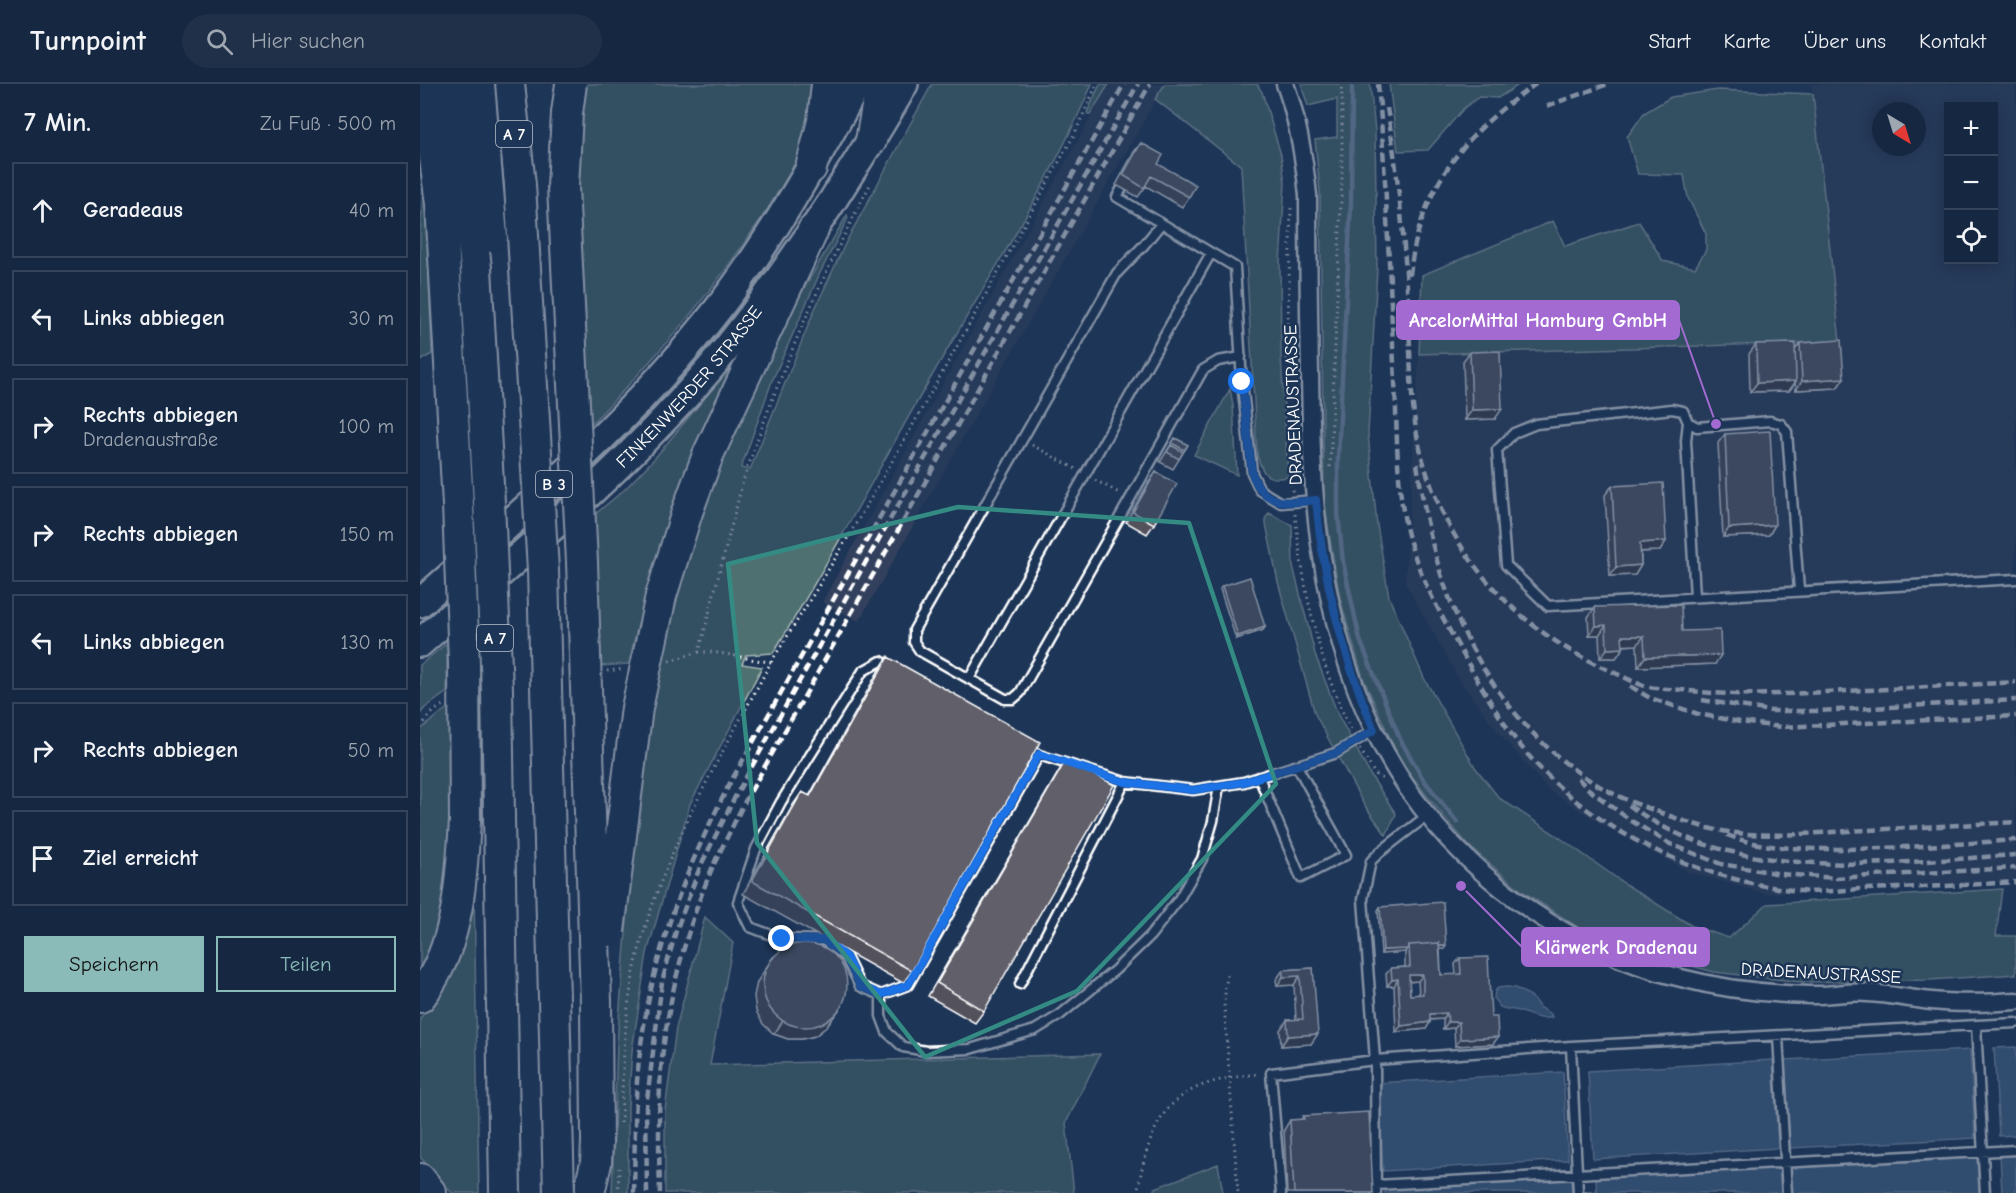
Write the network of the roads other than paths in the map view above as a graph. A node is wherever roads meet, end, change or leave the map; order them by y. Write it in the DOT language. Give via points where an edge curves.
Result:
graph roads {
  1 [pos="425,84"];
  2 [pos="455,84"];
  3 [pos="479,84"];
  4 [pos="509,84"];
  5 [pos="571,84"];
  6 [pos="827,84"];
  7 [pos="857,84"];
  8 [pos="881,84"];
  9 [pos="904,84"];
  10 [pos="1285,84"];
  11 [pos="871,141"];
  12 [pos="811,168"];
  13 [pos="1122,188"];
  14 [pos="1161,224"];
  15 [pos="813,230"];
  16 [pos="1211,253"];
  17 [pos="1241,357"];
  18 [pos="1688,422"];
  19 [pos="1316,500"];
  20 [pos="2016,579"];
  21 [pos="1799,591"];
  22 [pos="1695,596"];
  23 [pos="420,603"];
  24 [pos="420,643"];
  25 [pos="901,673"];
  26 [pos="969,679"];
  27 [pos="1374,730"];
  28 [pos="1020,743"];
  29 [pos="1039,754"];
  30 [pos="1297,766"];
  31 [pos="1259,777"];
  32 [pos="1125,782"];
  33 [pos="1219,786"];
  34 [pos="1428,815"];
  35 [pos="1020,984"];
  36 [pos="881,995"];
  37 [pos="420,997"];
  38 [pos="2016,1001"];
  39 [pos="596,1002"];
  40 [pos="2016,1023"];
  41 [pos="1976,1025"];
  42 [pos="1778,1036"];
  43 [pos="1571,1046"];
  44 [pos="1375,1060"];
  45 [pos="2016,1150"];
  46 [pos="1982,1152"];
  47 [pos="1785,1163"];
  48 [pos="1577,1174"];
  49 [pos="420,1179"];
  50 [pos="1376,1189"];
  51 [pos="431,1193"];
  52 [pos="505,1193"];
  53 [pos="521,1193"];
  54 [pos="559,1193"];
  55 [pos="589,1193"];
  56 [pos="1281,1193"];
  57 [pos="1578,1193"];
  58 [pos="1787,1193"];
  59 [pos="1984,1193"];
  1 -- 37 [label="highway, bridge" via="441,204 458,494 465,821 461,880 451,935 441,962"];
  2 -- 52 [label="highway, A 7, bridge" via="476,268 489,502 497,689"];
  3 -- 53 [label="highway, A 7, bridge" via="500,344 511,558"];
  4 -- 54 [label="highway, A 7, bridge" via="520,185 543,570"];
  5 -- 39 [label="highway, bridge" via="564,199 582,562"];
  6 -- 12 [label="highway"];
  7 -- 12 [label="main road, FINKENWERDER STRASSE / B 3"];
  8 -- 11 [label="highway"];
  9 -- 11 [label="main road, FINKENWERDER STRASSE / B 3"];
  10 -- 19 [label="street, DRADENAUSTRASSE" via="1297,118 1308,195 1311,449"];
  11 -- 15 [label="main road, FINKENWERDER STRASSE / B 3"];
  12 -- 23 [label="main road, FINKENWERDER STRASSE / B 3" via="732,291 672,364 562,477"];
  13 -- 14 [label="lane" via="1117,197"];
  14 -- 16 [label="lane"];
  14 -- 26 [label="lane" via="1118,273 914,630 914,642 920,651"];
  15 -- 24 [label="main road, FINKENWERDER STRASSE / B 3" via="756,312 682,399 571,511"];
  15 -- 39 [label="highway, bridge" via="708,455 661,596 637,708 611,917"];
  16 -- 17 [label="lane" via="1235,267"];
  16 -- 26 [label="lane"];
  17 -- 19 [label="lane" via="1255,483 1281,502"];
  17 -- 26 [label="lane" via="1218,361 1203,370 1020,693 1005,699"];
  18 -- 21 [label="lane" via="1697,427 1770,421 1781,424 1787,432"];
  18 -- 22 [label="lane"];
  18 -- 22 [label="lane" via="1683,411 1672,409 1536,424 1514,434 1497,450 1506,565 1548,606"];
  19 -- 27 [label="street, DRADENAUSTRASSE" via="1321,551 1336,622"];
  20 -- 21 [label="lane"];
  21 -- 22 [label="lane"];
  25 -- 36 [label="lane" via="881,661 863,671 781,802 756,849 738,902 750,927 782,939 824,940 846,957 860,986"];
  27 -- 30 [label="lane" via="1336,753"];
  27 -- 34 [label="street, DRADENAUSTRASSE" via="1406,786"];
  28 -- 29 [label="lane"];
  29 -- 32 [label="lane"];
  29 -- 36 [label="lane" via="908,985"];
  30 -- 31 [label="lane"];
  30 -- 31 [label="lane" via="1346,855 1301,878"];
  31 -- 33 [label="lane"];
  32 -- 33 [label="lane" via="1193,790"];
  32 -- 35 [label="lane"];
  33 -- 36 [label="lane" via="1202,859 1179,899 1150,936 1060,1015 1035,1030 970,1049 926,1051 903,1047 887,1032 881,1016"];
  34 -- 38 [label="street, DRADENAUSTRASSE" via="1455,846 1511,896 1565,932 1623,961 1744,990 1811,995 1865,992 1935,1001"];
  34 -- 44 [label="lane" via="1380,852 1369,866 1363,899"];
  39 -- 55 [label="highway" via="597,1142"];
  40 -- 41 [label="lane"];
  41 -- 42 [label="lane"];
  41 -- 46 [label="lane"];
  42 -- 43 [label="lane"];
  42 -- 47 [label="lane"];
  43 -- 44 [label="lane"];
  43 -- 48 [label="lane"];
  44 -- 50 [label="lane"];
  44 -- 56 [label="lane" via="1271,1073"];
  45 -- 46 [label="lane"];
  46 -- 47 [label="lane"];
  46 -- 59 [label="lane"];
  47 -- 48 [label="lane"];
  47 -- 58 [label="lane"];
  48 -- 50 [label="lane"];
  48 -- 57 [label="lane"];
  49 -- 51 [label="highway"];
}
